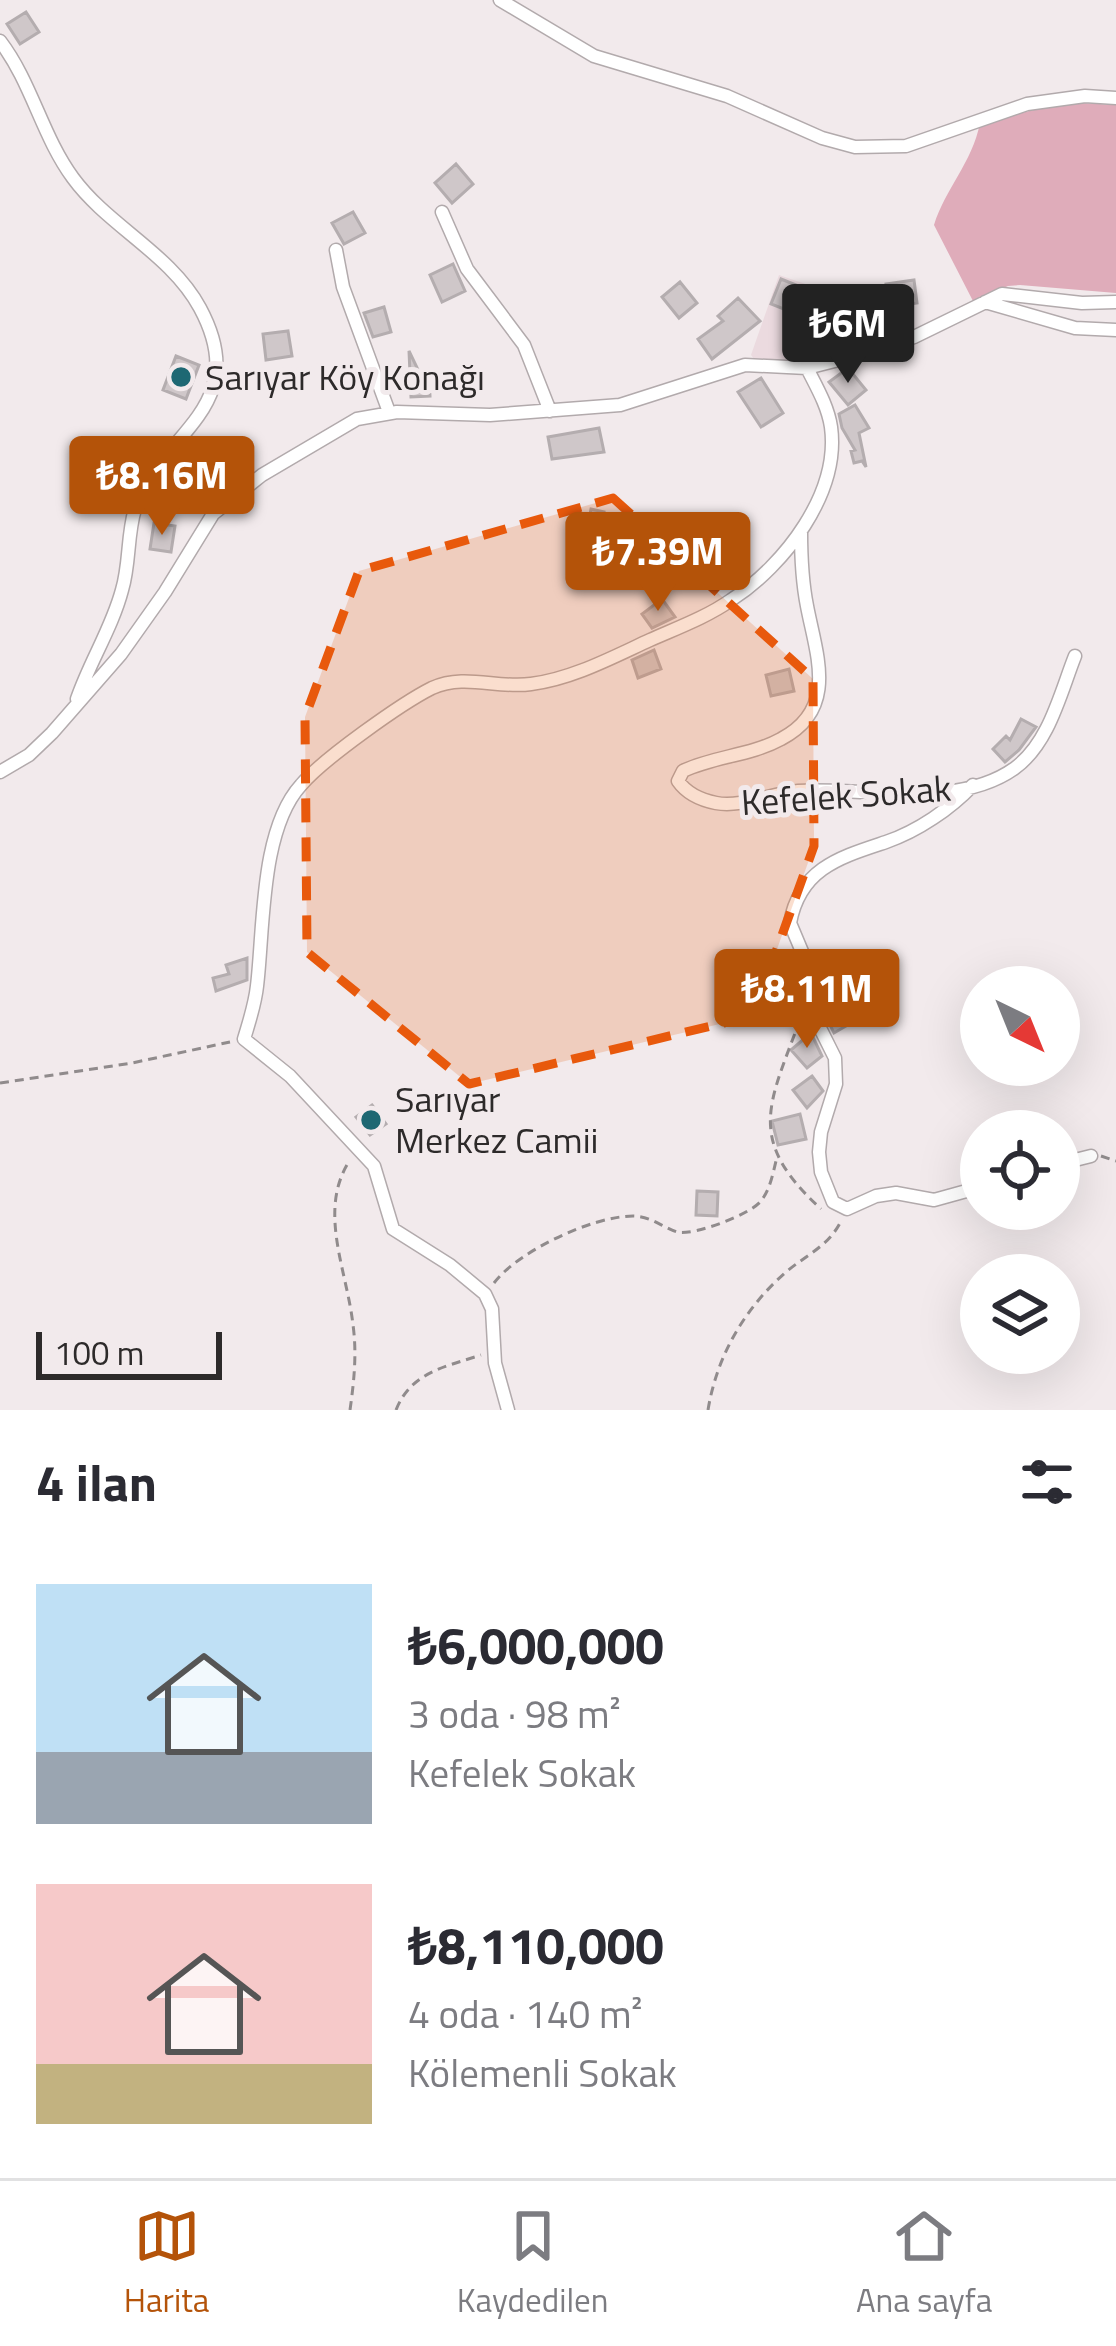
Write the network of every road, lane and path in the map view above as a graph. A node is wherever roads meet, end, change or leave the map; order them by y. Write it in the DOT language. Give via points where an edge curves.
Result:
graph roads {
  1 [pos="500,0"];
  2 [pos="0,41"];
  3 [pos="1116,98"];
  4 [pos="442,212"];
  5 [pos="336,250"];
  6 [pos="984,302"];
  7 [pos="1116,302"];
  8 [pos="1116,330"];
  9 [pos="807,368"];
  10 [pos="550,411"];
  11 [pos="389,412"];
  12 [pos="801,530"];
  13 [pos="1075,656"];
  14 [pos="75,706"];
  15 [pos="0,772"];
  16 [pos="973,785"];
  17 [pos="809,996"];
  18 [pos="244,1039"];
  19 [pos="0,1083"];
  20 [pos="358,1148"];
  21 [pos="1090,1156"];
  22 [pos="777,1157"];
  23 [pos="1080,1159"];
  24 [pos="960,1192"];
  25 [pos="843,1208"];
  26 [pos="485,1294"];
  27 [pos="494,1351"];
  28 [pos="350,1410"];
  29 [pos="396,1410"];
  30 [pos="508,1410"];
  31 [pos="708,1410"];
  1 -- 3 [label="street" via="594,56 727,96 855,147 906,146 1027,104"];
  2 -- 14 [label="street" via="73,178 183,284 206,321 215,357 202,411 135,506 115,616"];
  4 -- 10 [label="street" via="467,268 524,345"];
  5 -- 11 [label="street"];
  6 -- 7 [label="street" via="1012,292"];
  6 -- 8 [label="street" via="1075,328"];
  6 -- 9 [label="street" via="914,337"];
  9 -- 10 [label="street" via="745,365 643,400"];
  9 -- 12 [label="street, Kefelek Sokak" via="831,422 832,452"];
  10 -- 11 [label="street"];
  11 -- 14 [label="street" via="337,429 213,514 145,622"];
  12 -- 16 [label="street, Kefelek Sokak" via="822,677 812,705 778,741 683,771 683,789 730,804 796,791 922,795"];
  12 -- 18 [label="street, Kefelek Sokak" via="750,585 704,615 563,676 433,688 330,758 296,790 280,827"];
  13 -- 16 [label="street, Kefelek Sokak" via="1027,757"];
  14 -- 15 [label="street"];
  16 -- 17 [label="street" via="907,832 840,856 806,888 790,923"];
  17 -- 22 [label="path" via="768,1117"];
  17 -- 25 [label="street" via="835,1058 819,1152 828,1193"];
  18 -- 19 [label="path"];
  18 -- 20 [label="street"];
  20 -- 26 [label="street" via="383,1185 393,1228"];
  20 -- 28 [label="path" via="334,1194 354,1327"];
  21 -- 23 [label="street"];
  22 -- 25 [label="path" via="821,1209"];
  22 -- 26 [label="path" via="769,1189 753,1209 694,1233 638,1216 603,1219 514,1262"];
  24 -- 25 [label="street" via="934,1199 896,1192"];
  25 -- 31 [label="path" via="835,1234 752,1305"];
  26 -- 27 [label="street"];
  27 -- 29 [label="path" via="429,1372 411,1383"];
  27 -- 30 [label="street"];
}
